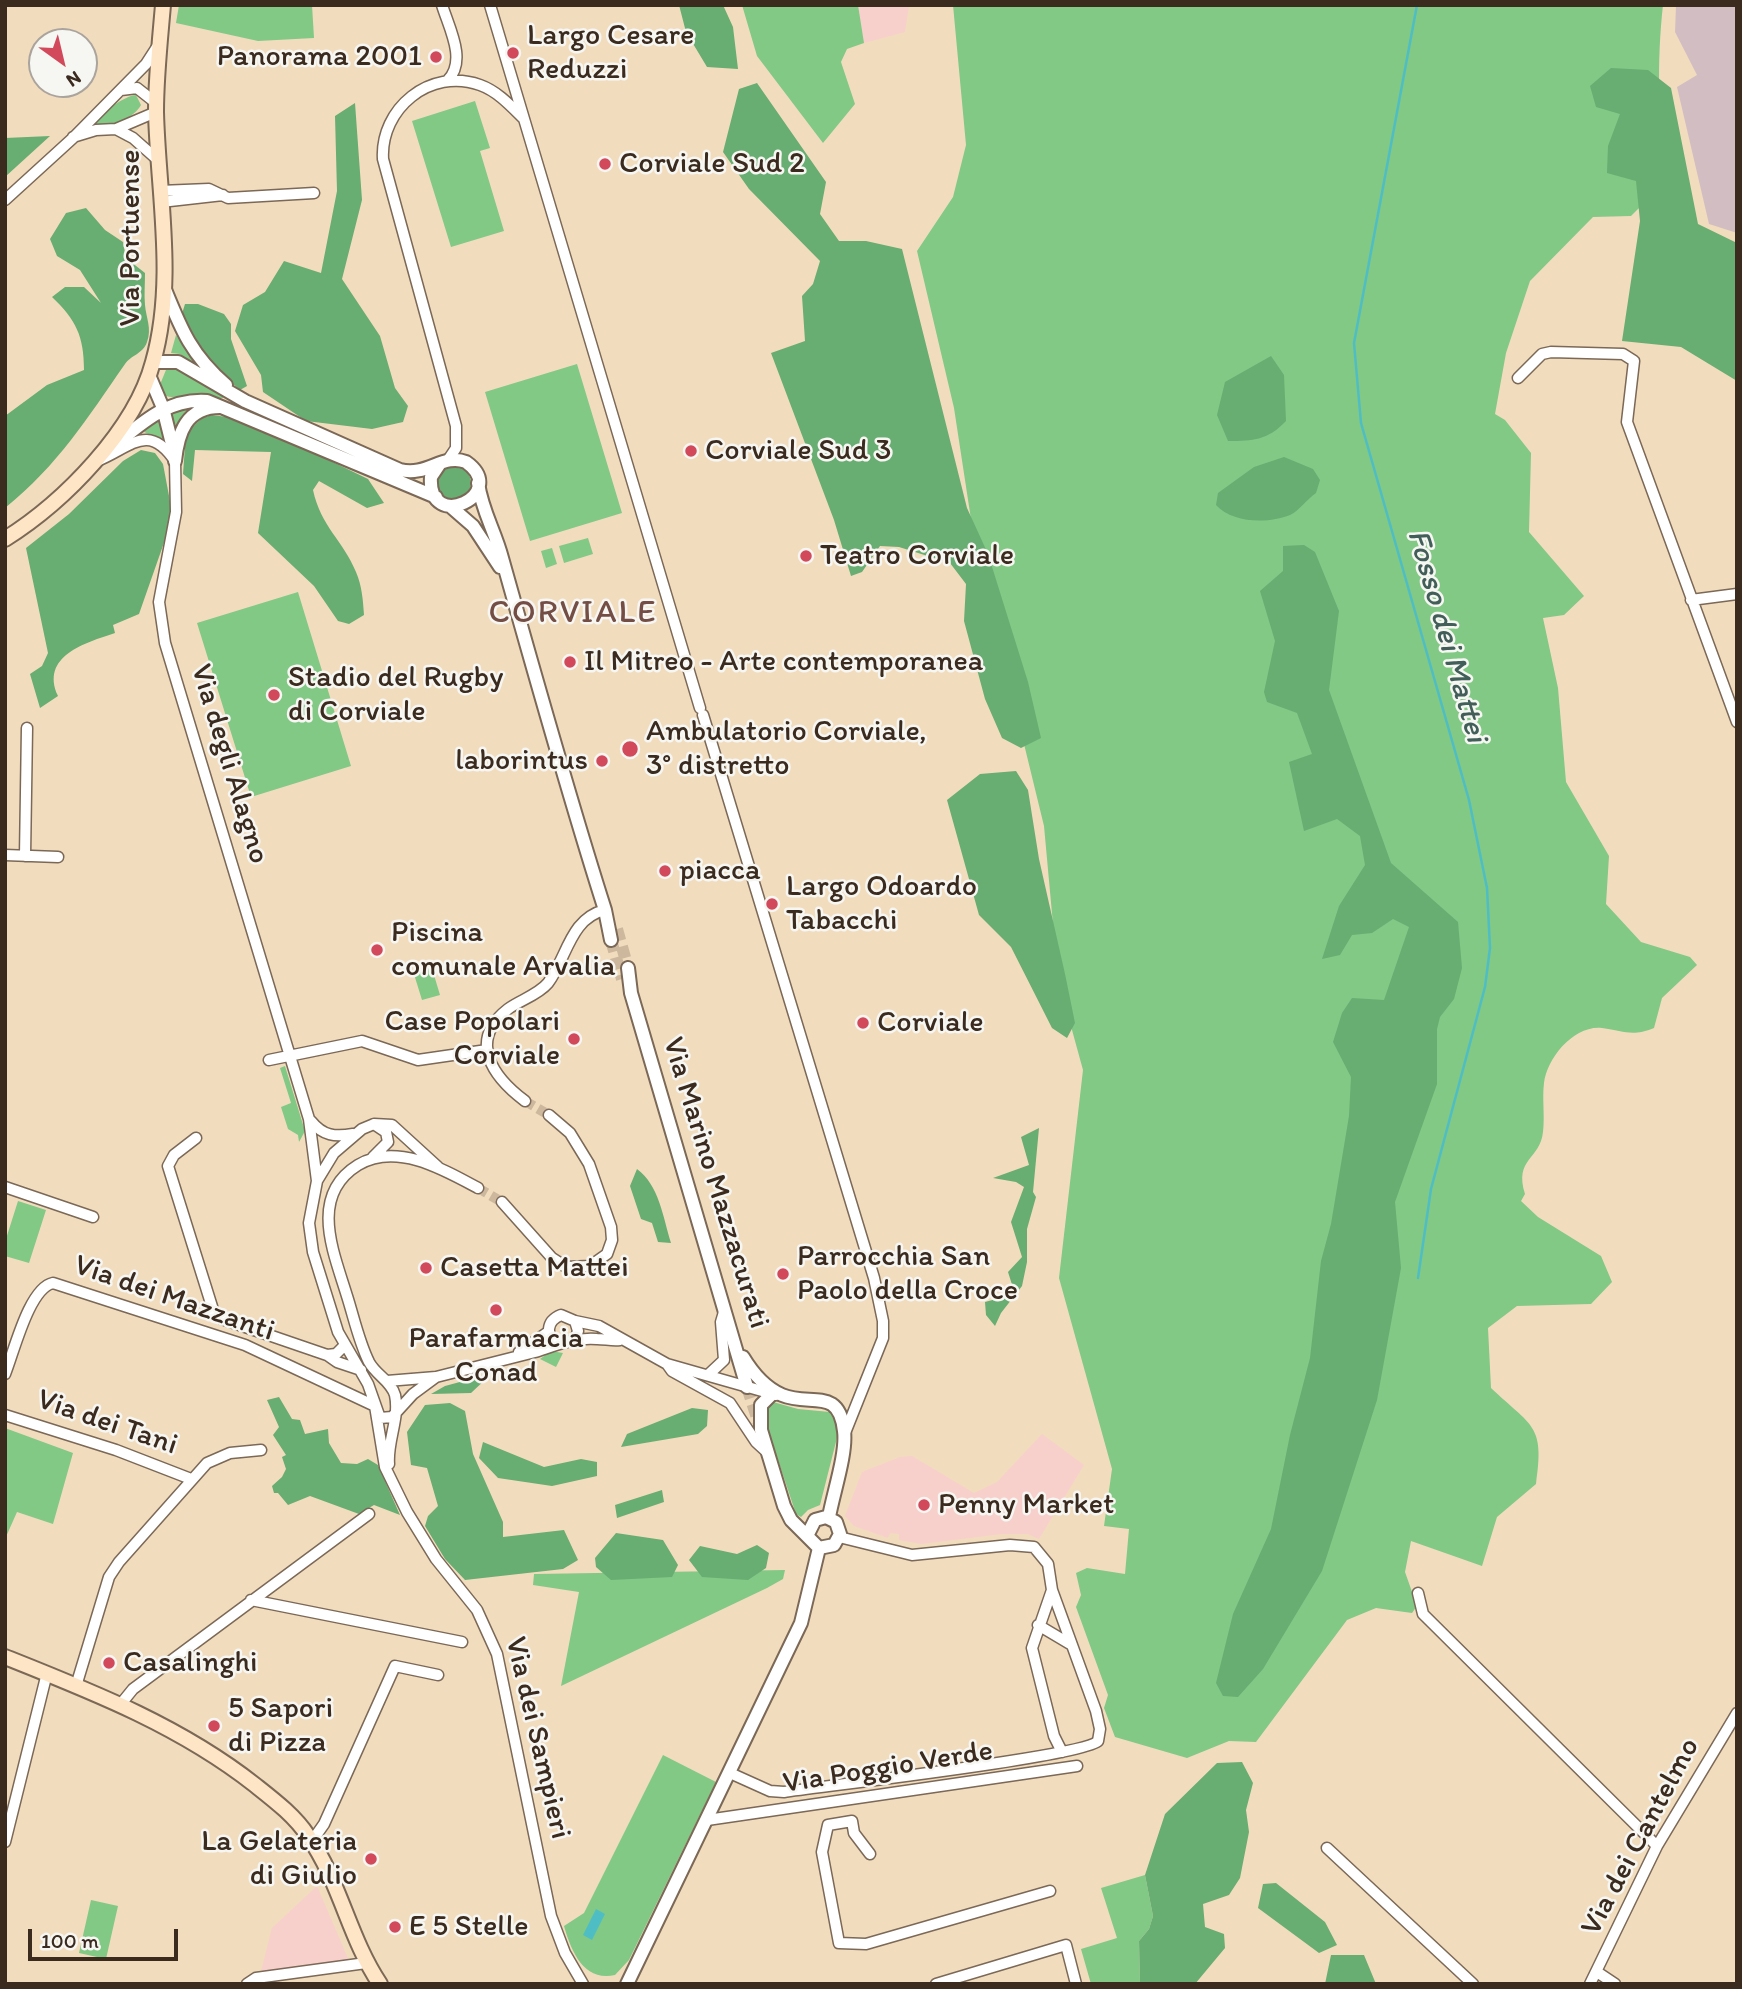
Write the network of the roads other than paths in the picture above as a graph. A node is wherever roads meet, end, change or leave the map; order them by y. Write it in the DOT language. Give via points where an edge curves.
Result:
graph roads {
  1 [pos="163,5"];
  2 [pos="442,5"];
  3 [pos="490,5"];
  4 [pos="160,43"];
  5 [pos="448,80"];
  6 [pos="116,92"];
  7 [pos="157,107"];
  8 [pos="523,118"];
  9 [pos="116,129"];
  10 [pos="73,138"];
  11 [pos="159,161"];
  12 [pos="314,194"];
  13 [pos="161,196"];
  14 [pos="5,200"];
  15 [pos="164,286"];
  16 [pos="151,368"];
  17 [pos="1518,378"];
  18 [pos="245,401"];
  19 [pos="163,408"];
  20 [pos="230,409"];
  21 [pos="175,461"];
  22 [pos="93,462"];
  23 [pos="443,463"];
  24 [pos="478,483"];
  25 [pos="436,498"];
  26 [pos="450,506"];
  27 [pos="5,539"];
  28 [pos="504,573"];
  29 [pos="1737,594"];
  30 [pos="1692,600"];
  31 [pos="1737,722"];
  32 [pos="27,728"];
  33 [pos="5,855"];
  34 [pos="25,856"];
  35 [pos="58,857"];
  36 [pos="607,914"];
  37 [pos="614,935"];
  38 [pos="625,974"];
  39 [pos="486,1050"];
  40 [pos="290,1055"];
  41 [pos="269,1060"];
  42 [pos="525,1101"];
  43 [pos="549,1115"];
  44 [pos="309,1119"];
  45 [pos="374,1124"];
  46 [pos="354,1134"];
  47 [pos="197,1138"];
  48 [pos="370,1159"];
  49 [pos="438,1167"];
  50 [pos="317,1181"];
  51 [pos="5,1187"];
  52 [pos="478,1188"];
  53 [pos="502,1202"];
  54 [pos="93,1217"];
  55 [pos="725,1308"];
  56 [pos="575,1321"];
  57 [pos="548,1332"];
  58 [pos="734,1338"];
  59 [pos="575,1340"];
  60 [pos="620,1340"];
  61 [pos="558,1344"];
  62 [pos="344,1346"];
  63 [pos="327,1355"];
  64 [pos="513,1356"];
  65 [pos="667,1364"];
  66 [pos="361,1370"];
  67 [pos="5,1374"];
  68 [pos="708,1375"];
  69 [pos="436,1377"];
  70 [pos="387,1381"];
  71 [pos="747,1388"];
  72 [pos="777,1395"];
  73 [pos="375,1406"];
  74 [pos="395,1414"];
  75 [pos="5,1415"];
  76 [pos="845,1433"];
  77 [pos="261,1450"];
  78 [pos="768,1452"];
  79 [pos="191,1479"];
  80 [pos="391,1482"];
  81 [pos="369,1514"];
  82 [pos="829,1517"];
  83 [pos="808,1534"];
  84 [pos="839,1537"];
  85 [pos="819,1548"];
  86 [pos="1052,1590"];
  87 [pos="1418,1593"];
  88 [pos="251,1600"];
  89 [pos="1038,1625"];
  90 [pos="462,1642"];
  91 [pos="1070,1644"];
  92 [pos="5,1657"];
  93 [pos="47,1674"];
  94 [pos="438,1675"];
  95 [pos="76,1686"];
  96 [pos="120,1705"];
  97 [pos="1737,1713"];
  98 [pos="1062,1752"];
  99 [pos="1077,1766"];
  100 [pos="730,1773"];
  101 [pos="817,1805"];
  102 [pos="707,1820"];
  103 [pos="828,1825"];
  104 [pos="312,1841"];
  105 [pos="5,1842"];
  106 [pos="1657,1846"];
  107 [pos="1327,1848"];
  108 [pos="870,1854"];
  109 [pos="1050,1891"];
  110 [pos="366,1963"];
  111 [pos="573,1970"];
  112 [pos="633,1970"];
  113 [pos="1597,1972"];
  114 [pos="959,1980"];
  115 [pos="247,1984"];
  116 [pos="380,1984"];
  117 [pos="575,1984"];
  118 [pos="583,1984"];
  119 [pos="614,1984"];
  120 [pos="627,1984"];
  121 [pos="936,1984"];
  122 [pos="1076,1984"];
  123 [pos="1473,1984"];
  124 [pos="1590,1984"];
  125 [pos="1615,1984"];
  1 -- 4 [label="main road, Via Portuense"];
  2 -- 5 [label="street" via="457,58"];
  3 -- 8 [label="street"];
  4 -- 6 [label="street"];
  4 -- 7 [label="main road, Via Portuense"];
  5 -- 8 [label="street" via="483,86"];
  5 -- 23 [label="street" via="423,89 403,104 382,141 383,159 456,425 456,448"];
  6 -- 7 [label="street" via="136,88"];
  6 -- 10 [label="street"];
  7 -- 9 [label="street"];
  7 -- 11 [label="main road, Via Portuense"];
  8 -- 76 [label="street" via="874,1278 884,1333"];
  9 -- 10 [label="street"];
  9 -- 11 [label="street"];
  10 -- 14 [label="street"];
  11 -- 13 [label="main road, Via Portuense"];
  12 -- 13 [label="street" via="228,198 209,189"];
  13 -- 15 [label="main road, Via Portuense"];
  15 -- 16 [label="main road, Via Portuense"];
  15 -- 18 [label="street" via="197,358"];
  16 -- 18 [label="street" via="178,362"];
  16 -- 19 [label="street, Via degli Alagno"];
  16 -- 22 [label="main road, Via Portuense" via="125,422"];
  17 -- 30 [label="street" via="1542,354 1551,352 1623,354 1633,360 1627,422"];
  18 -- 23 [label="street" via="400,470 419,472"];
  19 -- 20 [label="street" via="200,401"];
  19 -- 21 [label="street, Via degli Alagno"];
  19 -- 22 [label="street"];
  20 -- 21 [label="street" via="209,408 188,419 178,433"];
  20 -- 25 [label="street"];
  21 -- 22 [label="street" via="161,445 145,440"];
  21 -- 40 [label="street, Via degli Alagno" via="176,512 159,602 165,643"];
  22 -- 27 [label="main road, Via Portuense" via="39,515"];
  23 -- 24 [label="street" via="461,460 470,465"];
  23 -- 25 [label="street" via="431,477"];
  24 -- 26 [label="street" via="472,499"];
  24 -- 28 [label="street" via="482,510"];
  25 -- 26 [label="street"];
  26 -- 28 [label="street" via="477,531"];
  28 -- 36 [label="street"];
  29 -- 30 [label="street"];
  30 -- 31 [label="street"];
  32 -- 34 [label="street"];
  33 -- 34 [label="street"];
  34 -- 35 [label="street"];
  36 -- 37 [label="street"];
  36 -- 39 [label="street" via="588,917 574,932 548,982 491,1028"];
  38 -- 55 [label="street, Via Marino Mazzacurati"];
  39 -- 40 [label="street" via="418,1060 362,1041"];
  39 -- 42 [label="street" via="497,1076"];
  40 -- 41 [label="street"];
  40 -- 44 [label="street, Via degli Alagno"];
  43 -- 53 [label="street" via="570,1133 589,1164 611,1227 607,1254 584,1268 561,1265"];
  44 -- 46 [label="street" via="327,1135"];
  44 -- 50 [label="street, Via degli Alagno"];
  45 -- 46 [label="street"];
  45 -- 48 [label="street" via="386,1132 388,1142"];
  45 -- 49 [label="street" via="396,1127"];
  46 -- 50 [label="street" via="334,1153"];
  47 -- 63 [label="street" via="174,1155 168,1166 216,1315"];
  48 -- 49 [label="street" via="403,1157"];
  48 -- 70 [label="street, Via dei Sampieri" via="337,1187 329,1204 327,1226 364,1351"];
  49 -- 52 [label="street"];
  50 -- 62 [label="street, Via dei Sampieri" via="310,1209 310,1238"];
  51 -- 54 [label="street"];
  55 -- 58 [label="street, Via Marino Mazzacurati"];
  55 -- 68 [label="street" via="721,1322 724,1360"];
  56 -- 57 [label="street" via="557,1317"];
  56 -- 59 [label="street"];
  56 -- 60 [label="street" via="599,1326"];
  57 -- 61 [label="street"];
  57 -- 64 [label="street"];
  58 -- 71 [label="street, Via Marino Mazzacurati"];
  58 -- 72 [label="street" via="754,1373"];
  59 -- 60 [label="street"];
  59 -- 61 [label="street"];
  60 -- 65 [label="street"];
  61 -- 64 [label="street"];
  62 -- 63 [label="street"];
  62 -- 66 [label="street, Via dei Sampieri"];
  63 -- 66 [label="street"];
  64 -- 69 [label="street"];
  65 -- 68 [label="street"];
  65 -- 78 [label="street" via="730,1403"];
  66 -- 73 [label="street, Via dei Sampieri"];
  67 -- 73 [label="street, Via dei Mazzanti" via="34,1296 55,1283 245,1345"];
  68 -- 71 [label="street"];
  69 -- 70 [label="street"];
  69 -- 74 [label="street"];
  70 -- 74 [label="street, Via dei Sampieri" via="395,1396"];
  71 -- 72 [label="street"];
  72 -- 76 [label="street" via="834,1404"];
  72 -- 78 [label="street" via="761,1405 761,1430"];
  73 -- 74 [label="street, Via dei Mazzanti" via="382,1419"];
  73 -- 80 [label="street, Via dei Sampieri"];
  74 -- 80 [label="street, Via dei Sampieri" via="388,1457"];
  75 -- 79 [label="street, Via dei Tani"];
  76 -- 82 [label="street"];
  77 -- 79 [label="street" via="218,1457"];
  78 -- 83 [label="street" via="789,1517"];
  79 -- 95 [label="street" via="113,1569"];
  80 -- 111 [label="street, Via dei Sampieri" via="420,1535 471,1601 493,1643 551,1916"];
  81 -- 88 [label="street"];
  82 -- 83 [label="street" via="815,1520"];
  82 -- 84 [label="street" via="838,1525"];
  83 -- 85 [label="street"];
  84 -- 85 [label="street" via="831,1546"];
  84 -- 86 [label="street" via="912,1555 1028,1545 1045,1558"];
  85 -- 100 [label="street, Via Poggio Verde" via="801,1623"];
  86 -- 89 [label="street"];
  86 -- 91 [label="street"];
  87 -- 106 [label="street" via="1423,1614"];
  88 -- 90 [label="street"];
  88 -- 96 [label="street" via="133,1689"];
  89 -- 91 [label="street"];
  89 -- 98 [label="street" via="1032,1653"];
  91 -- 98 [label="street" via="1100,1733 1093,1746"];
  92 -- 93 [label="main road"];
  93 -- 95 [label="main road"];
  93 -- 105 [label="street"];
  94 -- 104 [label="street" via="395,1666 324,1824"];
  95 -- 96 [label="main road"];
  96 -- 104 [label="main road" via="172,1729 222,1760 284,1809"];
  97 -- 106 [label="street, Via dei Cantelmo"];
  98 -- 100 [label="street" via="784,1792"];
  99 -- 101 [label="street, Via Poggio Verde"];
  100 -- 102 [label="street, Via Poggio Verde"];
  101 -- 102 [label="street, Via Poggio Verde"];
  101 -- 103 [label="street"];
  102 -- 112 [label="street, Via Poggio Verde"];
  103 -- 108 [label="street" via="852,1821 854,1833"];
  103 -- 109 [label="street" via="822,1852 839,1943 866,1944"];
  104 -- 110 [label="main road"];
  106 -- 113 [label="street, Via dei Cantelmo"];
  107 -- 123 [label="street"];
  110 -- 115 [label="street" via="256,1978"];
  110 -- 116 [label="main road"];
  111 -- 117 [label="street"];
  111 -- 118 [label="street, Via dei Sampieri"];
  112 -- 119 [label="street, Via Poggio Verde"];
  112 -- 120 [label="street, Via Poggio Verde"];
  113 -- 124 [label="street, Via dei Cantelmo"];
  113 -- 125 [label="street"];
  114 -- 121 [label="street"];
  114 -- 122 [label="street" via="1066,1945"];
}
